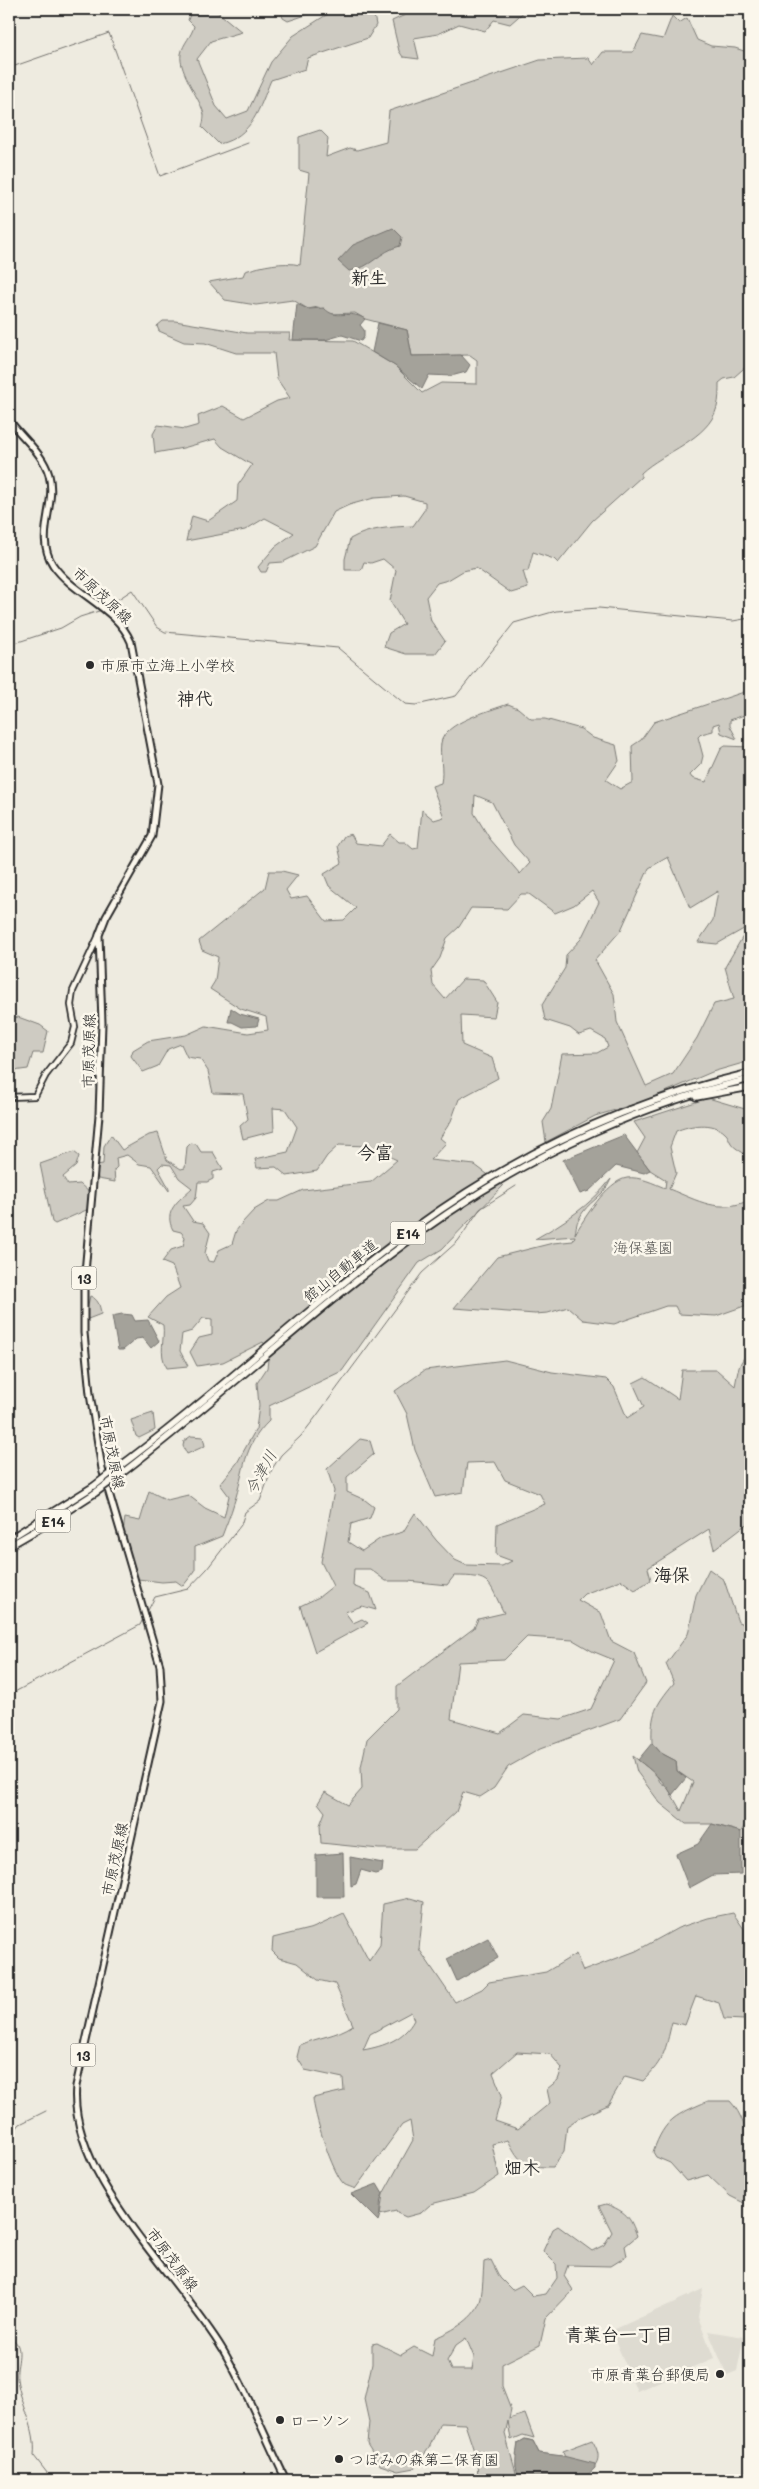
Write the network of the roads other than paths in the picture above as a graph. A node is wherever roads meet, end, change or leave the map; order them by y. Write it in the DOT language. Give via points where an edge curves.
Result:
graph roads {
  1 [pos="9,420"];
  2 [pos="99,934"];
  3 [pos="750,1072"];
  4 [pos="750,1079"];
  5 [pos="750,1087"];
  6 [pos="9,1097"];
  7 [pos="681,1099"];
  8 [pos="9,1539"];
  9 [pos="9,1546"];
  10 [pos="286,2480"];
  1 -- 2 [label="main road, 市原茂原線 / 13" via="37,453 49,474 51,488 45,543 53,565 120,623 131,642 158,778 152,836"];
  2 -- 6 [label="main road" via="72,991 75,1027 68,1049 46,1075 35,1096"];
  2 -- 10 [label="main road, 市原茂原線 / 13" via="102,1059 84,1284 84,1333 102,1469 162,1673 161,1708 76,2086 77,2121 82,2139 111,2194 223,2349"];
  3 -- 8 [label="highway, 館山自動車道 / E14, bridge" via="682,1091 592,1124 470,1190 372,1261 184,1417 94,1486"];
  4 -- 7 [label="highway, 館山自動車道 / E14"];
  5 -- 7 [label="highway"];
  7 -- 9 [label="highway, 館山自動車道 / E14, bridge" via="565,1145 449,1212 373,1268 113,1480"];
}
